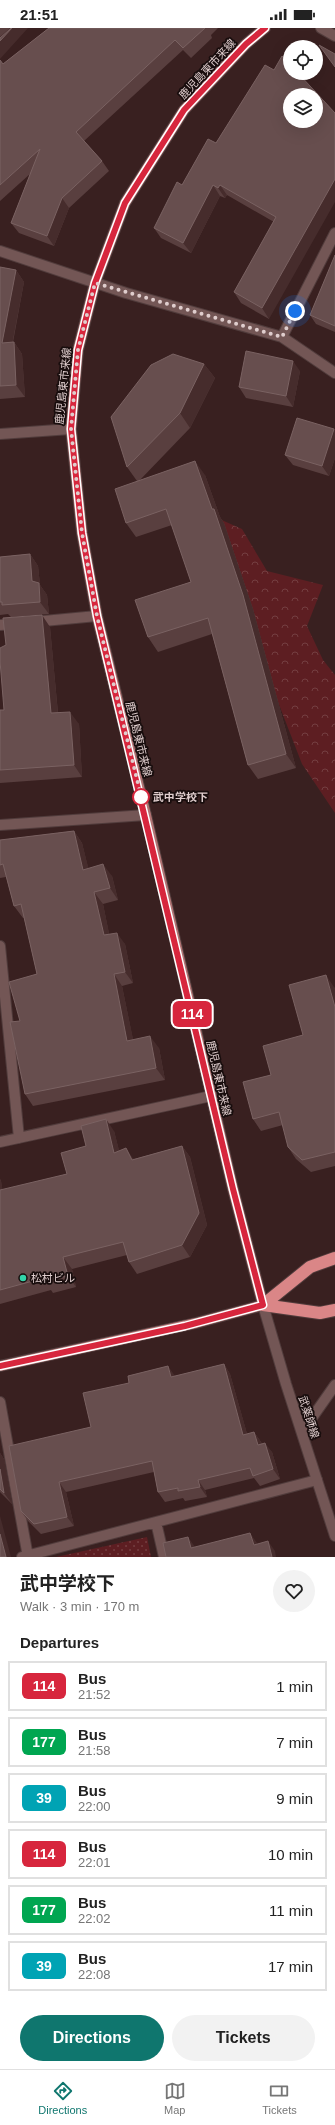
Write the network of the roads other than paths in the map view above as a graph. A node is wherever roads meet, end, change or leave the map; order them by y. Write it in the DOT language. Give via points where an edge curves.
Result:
graph roads {
  1 [pos="265,28"];
  2 [pos="321,28"];
  3 [pos="335,36"];
  4 [pos="335,233"];
  5 [pos="0,251"];
  6 [pos="95,283"];
  7 [pos="282,337"];
  8 [pos="335,373"];
  9 [pos="71,429"];
  10 [pos="0,434"];
  11 [pos="97,616"];
  12 [pos="0,625"];
  13 [pos="146,815"];
  14 [pos="0,825"];
  15 [pos="0,946"];
  16 [pos="211,1096"];
  17 [pos="19,1138"];
  18 [pos="0,1142"];
  19 [pos="335,1258"];
  20 [pos="263,1305"];
  21 [pos="335,1310"];
  22 [pos="0,1366"];
  23 [pos="335,1385"];
  24 [pos="0,1402"];
  25 [pos="302,1432"];
  26 [pos="317,1480"];
  27 [pos="331,1511"];
  28 [pos="156,1522"];
  29 [pos="335,1536"];
  30 [pos="26,1556"];
  31 [pos="164,1557"];
  1 -- 6 [label="main road, 鹿児島東市来線" via="246,44 184,110 125,203"];
  2 -- 3 [label="street"];
  4 -- 7 [label="street"];
  5 -- 6 [label="street"];
  6 -- 7 [label="street"];
  6 -- 9 [label="main road, 鹿児島東市来線" via="78,350"];
  7 -- 8 [label="street"];
  9 -- 10 [label="street"];
  9 -- 11 [label="main road, 鹿児島東市来線" via="82,533"];
  11 -- 12 [label="street"];
  11 -- 13 [label="main road, 鹿児島東市来線"];
  13 -- 14 [label="street"];
  13 -- 16 [label="main road, 鹿児島東市来線"];
  15 -- 17 [label="street"];
  16 -- 17 [label="street"];
  16 -- 20 [label="main road, 鹿児島東市来線"];
  17 -- 18 [label="street"];
  19 -- 20 [label="highway" via="310,1267"];
  20 -- 21 [label="highway" via="320,1313"];
  20 -- 22 [label="main road" via="196,1323"];
  20 -- 25 [label="street, 武薬師線"];
  23 -- 25 [label="street"];
  24 -- 30 [label="street"];
  25 -- 26 [label="street, 武薬師線"];
  26 -- 27 [label="street, 武薬師線"];
  26 -- 28 [label="street"];
  27 -- 29 [label="street, 武薬師線"];
  28 -- 30 [label="street"];
  28 -- 31 [label="street"];
}
